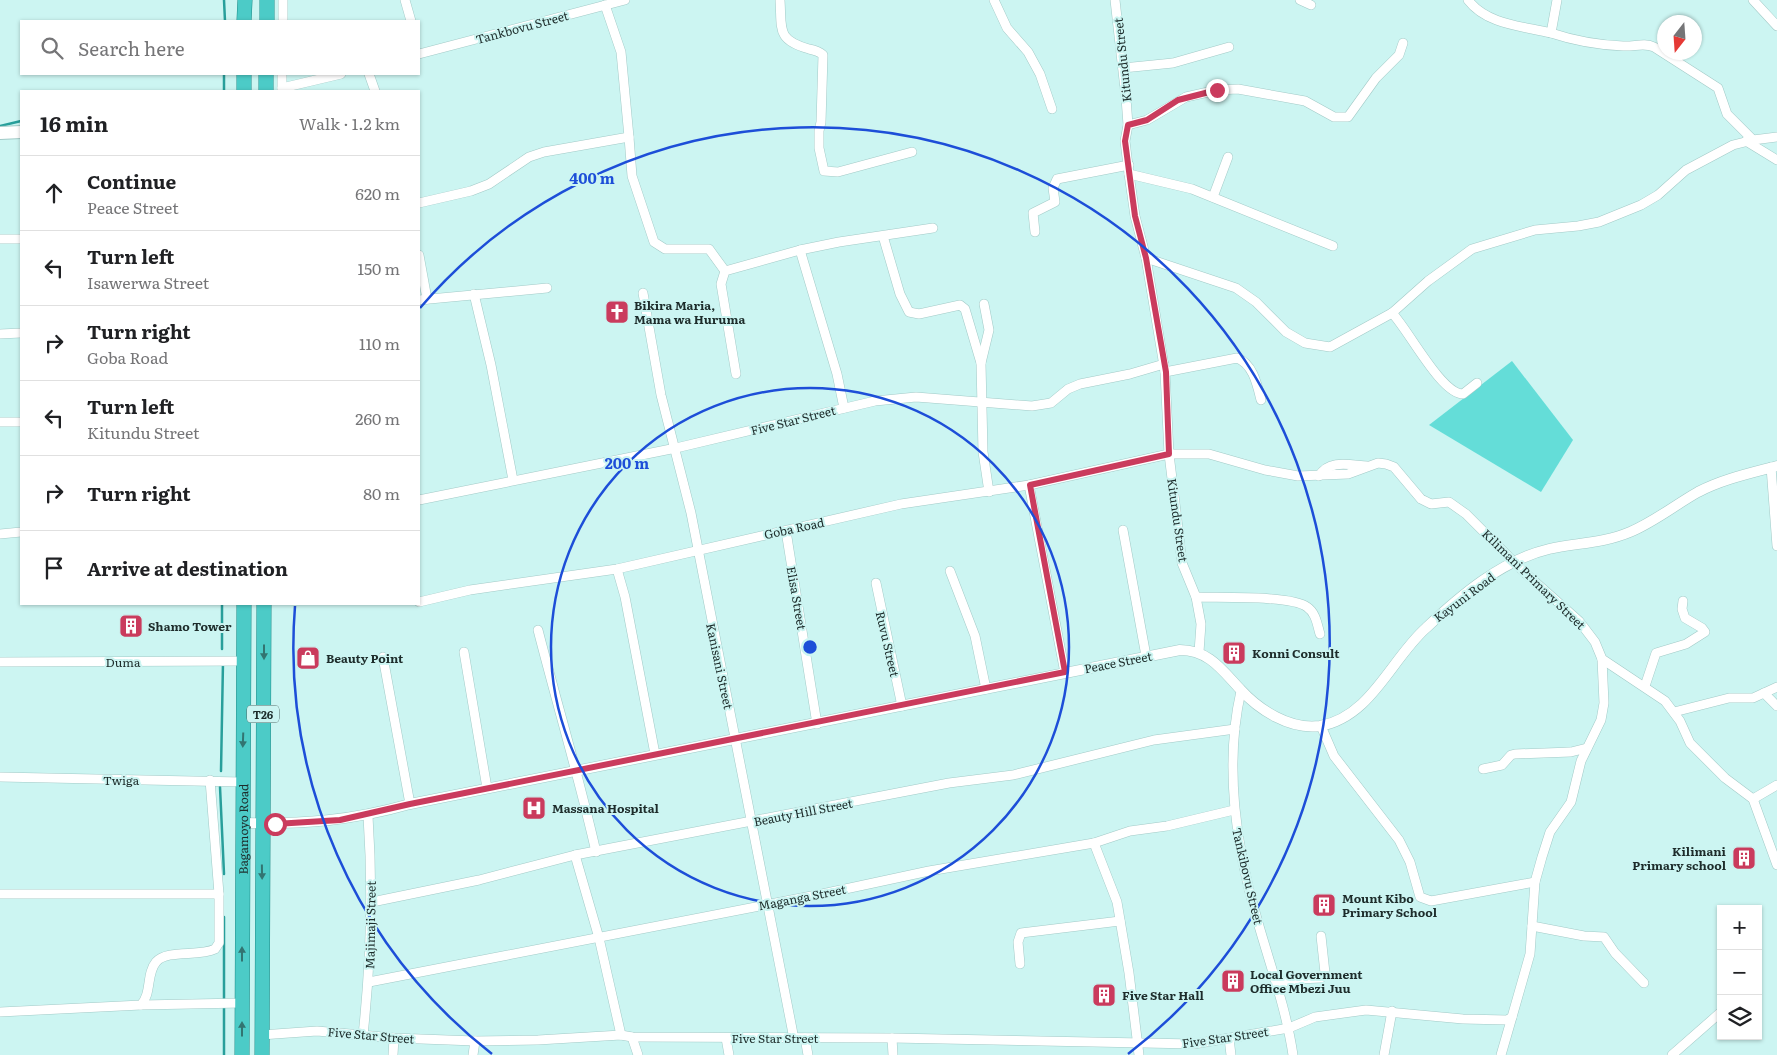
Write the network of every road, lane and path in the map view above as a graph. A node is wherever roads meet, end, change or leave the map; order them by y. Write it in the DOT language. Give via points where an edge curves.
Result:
graph roads {
  1 [pos="245,0"];
  2 [pos="267,0"];
  3 [pos="283,0"];
  4 [pos="405,0"];
  5 [pos="625,0"];
  6 [pos="780,0"];
  7 [pos="994,0"];
  8 [pos="1116,0"];
  9 [pos="1300,0"];
  10 [pos="1468,0"];
  11 [pos="1557,0"];
  12 [pos="1753,0"];
  13 [pos="605,5"];
  14 [pos="1311,5"];
  15 [pos="244,20"];
  16 [pos="266,20"];
  17 [pos="283,20"];
  18 [pos="411,20"];
  19 [pos="1777,26"];
  20 [pos="1551,33"];
  21 [pos="1403,43"];
  22 [pos="1229,47"];
  23 [pos="420,54"];
  24 [pos="1123,68"];
  25 [pos="244,75"];
  26 [pos="266,75"];
  27 [pos="282,75"];
  28 [pos="336,75"];
  29 [pos="369,75"];
  30 [pos="244,90"];
  31 [pos="266,90"];
  32 [pos="282,90"];
  33 [pos="376,90"];
  34 [pos="1052,109"];
  35 [pos="1128,125"];
  36 [pos="20,132"];
  37 [pos="0,133"];
  38 [pos="629,137"];
  39 [pos="1777,138"];
  40 [pos="1749,140"];
  41 [pos="912,152"];
  42 [pos="1228,157"];
  43 [pos="1777,160"];
  44 [pos="1129,170"];
  45 [pos="1212,197"];
  46 [pos="420,202"];
  47 [pos="933,228"];
  48 [pos="1035,232"];
  49 [pos="883,236"];
  50 [pos="0,239"];
  51 [pos="20,239"];
  52 [pos="1333,246"];
  53 [pos="800,250"];
  54 [pos="1146,258"];
  55 [pos="420,266"];
  56 [pos="725,271"];
  57 [pos="547,288"];
  58 [pos="643,293"];
  59 [pos="474,294"];
  60 [pos="423,299"];
  61 [pos="984,304"];
  62 [pos="1392,313"];
  63 [pos="0,334"];
  64 [pos="20,334"];
  65 [pos="981,363"];
  66 [pos="1165,368"];
  67 [pos="736,374"];
  68 [pos="1268,381"];
  69 [pos="1257,383"];
  70 [pos="1477,383"];
  71 [pos="1262,400"];
  72 [pos="981,403"];
  73 [pos="844,408"];
  74 [pos="0,422"];
  75 [pos="20,422"];
  76 [pos="676,448"];
  77 [pos="1169,454"];
  78 [pos="1774,467"];
  79 [pos="513,480"];
  80 [pos="1030,485"];
  81 [pos="989,492"];
  82 [pos="420,500"];
  83 [pos="1123,530"];
  84 [pos="786,531"];
  85 [pos="20,532"];
  86 [pos="0,534"];
  87 [pos="1777,546"];
  88 [pos="697,549"];
  89 [pos="1514,561"];
  90 [pos="617,568"];
  91 [pos="950,571"];
  92 [pos="876,583"];
  93 [pos="1196,597"];
  94 [pos="1683,600"];
  95 [pos="420,602"];
  96 [pos="244,605"];
  97 [pos="264,605"];
  98 [pos="538,630"];
  99 [pos="1320,634"];
  100 [pos="464,652"];
  101 [pos="1199,652"];
  102 [pos="1146,656"];
  103 [pos="383,657"];
  104 [pos="1602,660"];
  105 [pos="245,661"];
  106 [pos="0,662"];
  107 [pos="1065,672"];
  108 [pos="1645,686"];
  109 [pos="1777,687"];
  110 [pos="986,689"];
  111 [pos="1241,691"];
  112 [pos="1764,693"];
  113 [pos="902,706"];
  114 [pos="1777,706"];
  115 [pos="1674,712"];
  116 [pos="817,724"];
  117 [pos="1321,726"];
  118 [pos="1235,729"];
  119 [pos="735,738"];
  120 [pos="1587,748"];
  121 [pos="656,754"];
  122 [pos="1483,770"];
  123 [pos="578,771"];
  124 [pos="0,777"];
  125 [pos="210,780"];
  126 [pos="242,782"];
  127 [pos="1777,785"];
  128 [pos="487,788"];
  129 [pos="1753,799"];
  130 [pos="410,804"];
  131 [pos="1234,810"];
  132 [pos="368,816"];
  133 [pos="750,822"];
  134 [pos="243,823"];
  135 [pos="262,823"];
  136 [pos="1094,843"];
  137 [pos="596,852"];
  138 [pos="575,855"];
  139 [pos="1777,865"];
  140 [pos="1535,882"];
  141 [pos="0,894"];
  142 [pos="219,894"];
  143 [pos="372,902"];
  144 [pos="766,904"];
  145 [pos="1120,921"];
  146 [pos="1532,926"];
  147 [pos="1321,936"];
  148 [pos="599,938"];
  149 [pos="1020,964"];
  150 [pos="369,982"];
  151 [pos="1278,983"];
  152 [pos="1644,983"];
  153 [pos="242,1003"];
  154 [pos="141,1005"];
  155 [pos="1392,1011"];
  156 [pos="0,1012"];
  157 [pos="1717,1016"];
  158 [pos="1512,1017"];
  159 [pos="1289,1028"];
  160 [pos="261,1035"];
  161 [pos="363,1035"];
  162 [pos="621,1035"];
  163 [pos="394,1038"];
  164 [pos="632,1038"];
  165 [pos="726,1038"];
  166 [pos="805,1038"];
  167 [pos="892,1038"];
  168 [pos="1229,1038"];
  169 [pos="794,1039"];
  170 [pos="474,1041"];
  171 [pos="1137,1042"];
  172 [pos="242,1055"];
  173 [pos="262,1055"];
  174 [pos="393,1055"];
  175 [pos="473,1055"];
  176 [pos="638,1055"];
  177 [pos="729,1055"];
  178 [pos="808,1055"];
  179 [pos="893,1055"];
  180 [pos="1139,1055"];
  181 [pos="1231,1055"];
  182 [pos="1293,1055"];
  183 [pos="1384,1055"];
  184 [pos="1501,1055"];
  185 [pos="1672,1055"];
  1 -- 15 [label="highway"];
  2 -- 16 [label="highway"];
  3 -- 17 [label="street"];
  4 -- 18 [label="street"];
  5 -- 13 [label="street, Tankbovu Street"];
  6 -- 41 [label="street" via="784,38 823,55 819,132 824,171 838,172"];
  7 -- 34 [label="street" via="1007,28 1028,52 1040,74"];
  8 -- 24 [label="street, Kitundu Street"];
  9 -- 14 [label="street"];
  10 -- 20 [label="street" via="1486,16"];
  11 -- 20 [label="street"];
  12 -- 19 [label="street"];
  13 -- 23 [label="street, Tankbovu Street"];
  13 -- 38 [label="street" via="622,52"];
  20 -- 40 [label="street" via="1592,44 1648,44 1654,47 1718,88 1727,114"];
  21 -- 35 [label="street" via="1399,55 1376,78 1348,117 1334,117 1305,101 1238,89 1186,97 1147,120"];
  22 -- 24 [label="street" via="1172,63"];
  24 -- 35 [label="street, Kitundu Street"];
  25 -- 30 [label="highway"];
  26 -- 31 [label="highway"];
  27 -- 32 [label="street"];
  28 -- 32 [label="street"];
  29 -- 33 [label="street"];
  35 -- 44 [label="street, Kitundu Street" via="1125,141"];
  36 -- 37 [label="main road"];
  38 -- 46 [label="street" via="544,152 529,157 489,184 472,191"];
  38 -- 56 [label="street" via="632,176 654,242 665,249 709,249"];
  39 -- 40 [label="street"];
  40 -- 43 [label="street"];
  40 -- 62 [label="street" via="1696,164 1674,178 1658,195 1608,219 1535,230 1472,249"];
  42 -- 45 [label="street"];
  44 -- 45 [label="street"];
  44 -- 48 [label="street" via="1057,179 1055,202 1033,213"];
  44 -- 54 [label="street, Kitundu Street" via="1135,216"];
  45 -- 52 [label="street"];
  47 -- 49 [label="street"];
  49 -- 53 [label="street"];
  49 -- 65 [label="street" via="900,294 909,312 919,314 962,305"];
  50 -- 51 [label="street"];
  53 -- 56 [label="street"];
  53 -- 73 [label="street"];
  54 -- 62 [label="street" via="1236,288 1252,298 1286,332 1305,343 1336,345"];
  54 -- 66 [label="street, Kitundu Street"];
  55 -- 60 [label="street"];
  56 -- 67 [label="street" via="721,284 723,303"];
  57 -- 59 [label="street"];
  58 -- 76 [label="street, Kanisani Street" via="661,395"];
  59 -- 60 [label="street"];
  59 -- 79 [label="street"];
  61 -- 65 [label="street" via="989,330"];
  62 -- 70 [label="street" via="1425,360 1454,391 1463,394"];
  63 -- 64 [label="street"];
  65 -- 72 [label="street"];
  66 -- 69 [label="street, Five Star Street" via="1237,358 1245,361"];
  66 -- 72 [label="street, Five Star Street" via="1080,384 1051,403 1032,406"];
  66 -- 77 [label="street, Kitundu Street"];
  68 -- 69 [label="street"];
  69 -- 71 [label="street, Five Star Street"];
  72 -- 73 [label="street, Five Star Street" via="916,397"];
  72 -- 81 [label="street"];
  73 -- 76 [label="street, Five Star Street"];
  74 -- 75 [label="street"];
  76 -- 79 [label="street, Five Star Street"];
  76 -- 88 [label="street, Kanisani Street"];
  77 -- 80 [label="street, Goba Road"];
  77 -- 89 [label="street, Kilimani Primary Street" via="1209,454 1283,474 1319,476 1348,474 1368,466 1391,464 1421,499 1431,504 1453,504"];
  77 -- 93 [label="street, Kitundu Street" via="1182,563"];
  78 -- 87 [label="street"];
  78 -- 89 [label="street, Kayuni Road" via="1700,491 1651,523 1615,538 1548,549"];
  79 -- 82 [label="street, Five Star Street"];
  80 -- 81 [label="street, Goba Road"];
  80 -- 107 [label="street"];
  81 -- 84 [label="street, Goba Road" via="901,504"];
  83 -- 102 [label="street"];
  84 -- 88 [label="street, Goba Road"];
  84 -- 116 [label="street, Elisa Street"];
  85 -- 86 [label="street"];
  88 -- 90 [label="street, Goba Road"];
  88 -- 119 [label="street, Kanisani Street"];
  89 -- 104 [label="street, Kilimani Primary Street" via="1579,621 1595,642"];
  89 -- 117 [label="street, Kayuni Road" via="1425,628 1357,709"];
  90 -- 95 [label="street, Goba Road" via="470,590"];
  90 -- 121 [label="street"];
  91 -- 110 [label="street" via="975,636"];
  92 -- 113 [label="street, Ruvu Street"];
  93 -- 99 [label="street" via="1303,604 1316,616"];
  93 -- 101 [label="street, Kitundu Street" via="1201,624"];
  94 -- 108 [label="street" via="1685,618 1705,632 1686,644 1656,653"];
  96 -- 105 [label="highway, Bagamoyo Road / T26"];
  97 -- 135 [label="highway, Bagamoyo Road / T26, one-way"];
  98 -- 123 [label="street"];
  100 -- 128 [label="street"];
  101 -- 102 [label="street, Peace Street" via="1180,650"];
  101 -- 111 [label="street" via="1223,669"];
  102 -- 107 [label="street, Peace Street"];
  103 -- 130 [label="street"];
  104 -- 108 [label="street"];
  104 -- 120 [label="street" via="1604,703 1596,734"];
  105 -- 106 [label="street, Duma"];
  105 -- 126 [label="highway, Bagamoyo Road / T26, one-way"];
  107 -- 110 [label="street, Peace Street"];
  108 -- 115 [label="street"];
  109 -- 112 [label="street"];
  110 -- 113 [label="street, Peace Street"];
  111 -- 117 [label="street" via="1279,718 1304,726"];
  111 -- 118 [label="street, Tankibovu Street"];
  112 -- 114 [label="street"];
  112 -- 115 [label="street" via="1753,698 1706,702"];
  113 -- 116 [label="street, Peace Street"];
  115 -- 129 [label="street" via="1690,743 1725,778"];
  116 -- 119 [label="street, Peace Street"];
  117 -- 140 [label="street" via="1334,756 1399,840 1410,862 1420,897 1439,900"];
  118 -- 131 [label="street, Tankibovu Street"];
  118 -- 133 [label="street, Beauty Hill Street" via="1154,740 1013,775 949,783"];
  119 -- 121 [label="street, Peace Street"];
  119 -- 133 [label="street, Kanisani Street"];
  120 -- 122 [label="street" via="1571,752 1515,754 1502,765"];
  120 -- 140 [label="street" via="1571,802 1550,832"];
  121 -- 123 [label="street, Peace Street"];
  123 -- 128 [label="street, Peace Street"];
  123 -- 137 [label="street"];
  124 -- 125 [label="street, Twiga"];
  125 -- 126 [label="street, Twiga"];
  125 -- 142 [label="street"];
  126 -- 134 [label="highway, Bagamoyo Road / T26"];
  127 -- 129 [label="street"];
  128 -- 130 [label="street, Peace Street"];
  129 -- 139 [label="street"];
  130 -- 132 [label="street, Peace Street"];
  131 -- 136 [label="street, Maganga Street" via="1130,831"];
  131 -- 151 [label="street, Tankibovu Street" via="1246,876"];
  132 -- 135 [label="street, Peace Street"];
  132 -- 143 [label="street, Majimaji Street"];
  133 -- 137 [label="street, Beauty Hill Street"];
  133 -- 144 [label="street, Kanisani Street"];
  134 -- 135 [label="street, Peace Street"];
  153 -- 134 [label="highway, Bagamoyo Road / T26, one-way"];
  135 -- 160 [label="highway, Bagamoyo Road / T26, one-way"];
  136 -- 144 [label="street, Maganga Street" via="928,871"];
  136 -- 145 [label="street" via="1112,885"];
  137 -- 138 [label="street, Beauty Hill Street"];
  138 -- 143 [label="street, Beauty Hill Street" via="480,880"];
  138 -- 148 [label="street"];
  140 -- 146 [label="street"];
  141 -- 142 [label="street"];
  142 -- 154 [label="street" via="219,943 215,949 194,955 165,956 156,962 147,998"];
  143 -- 150 [label="street, Majimaji Street"];
  144 -- 148 [label="street, Maganga Street"];
  144 -- 169 [label="street, Kanisani Street"];
  145 -- 149 [label="street" via="1021,933 1018,942"];
  145 -- 171 [label="street"];
  146 -- 152 [label="street" via="1604,937"];
  146 -- 158 [label="street" via="1530,954"];
  147 -- 151 [label="street" via="1325,973 1321,978"];
  148 -- 150 [label="street, Maganga Street"];
  148 -- 162 [label="street"];
  150 -- 161 [label="street, Majimaji Street"];
  151 -- 159 [label="street, Tankibovu Street"];
  153 -- 154 [label="street"];
  172 -- 153 [label="highway, Bagamoyo Road / T26, one-way"];
  154 -- 156 [label="street"];
  155 -- 158 [label="street, Five Star Street" via="1489,1020"];
  155 -- 159 [label="street, Five Star Street" via="1344,1012 1316,1017"];
  155 -- 183 [label="street"];
  157 -- 185 [label="street"];
  158 -- 184 [label="street"];
  159 -- 168 [label="street, Five Star Street"];
  159 -- 182 [label="street, Tankibovu Street"];
  160 -- 161 [label="street, Five Star Street" via="317,1031"];
  160 -- 173 [label="highway, Bagamoyo Road / T26"];
  161 -- 163 [label="street, Five Star Street"];
  162 -- 164 [label="street, Five Star Street"];
  162 -- 170 [label="street, Five Star Street"];
  163 -- 170 [label="street, Five Star Street"];
  163 -- 174 [label="street"];
  164 -- 165 [label="street, Five Star Street"];
  164 -- 176 [label="street"];
  165 -- 169 [label="street, Five Star Street"];
  165 -- 177 [label="street"];
  166 -- 167 [label="street, Five Star Street"];
  166 -- 169 [label="street, Five Star Street"];
  166 -- 178 [label="street"];
  167 -- 171 [label="street, Five Star Street"];
  167 -- 179 [label="street"];
  168 -- 171 [label="street, Five Star Street" via="1194,1044"];
  168 -- 181 [label="street"];
  170 -- 175 [label="street"];
  171 -- 180 [label="street"];
}
